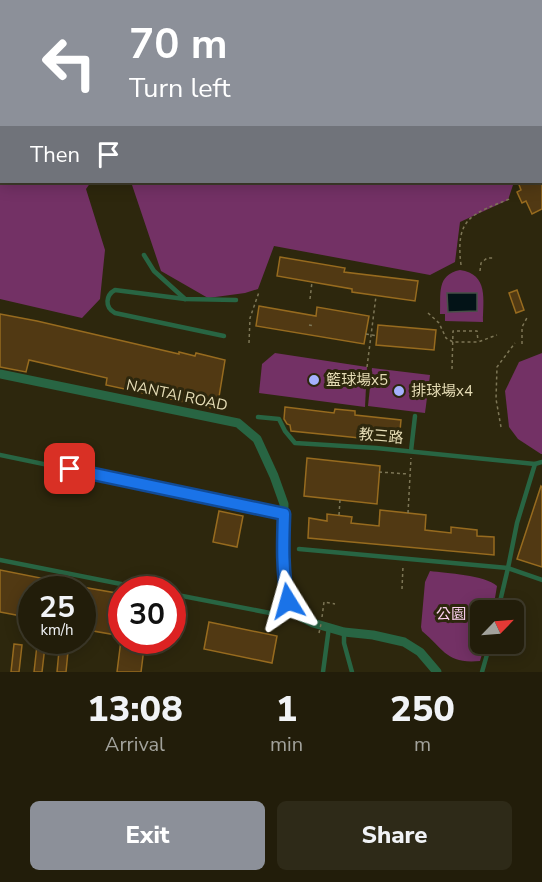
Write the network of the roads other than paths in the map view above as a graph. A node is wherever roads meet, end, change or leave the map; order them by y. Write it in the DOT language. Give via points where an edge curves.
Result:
graph roads {
  1 [pos="144,255"];
  2 [pos="185,299"];
  3 [pos="236,300"];
  4 [pos="224,336"];
  5 [pos="0,375"];
  6 [pos="415,416"];
  7 [pos="258,417"];
  8 [pos="411,451"];
  9 [pos="0,455"];
  10 [pos="542,462"];
  11 [pos="535,464"];
  12 [pos="284,514"];
  13 [pos="298,549"];
  14 [pos="0,560"];
  15 [pos="508,568"];
  16 [pos="542,580"];
  17 [pos="108,581"];
  18 [pos="186,597"];
  19 [pos="500,600"];
  20 [pos="301,617"];
  21 [pos="329,627"];
  22 [pos="344,632"];
  23 [pos="487,654"];
  24 [pos="323,672"];
  25 [pos="352,672"];
  26 [pos="437,672"];
  27 [pos="482,672"];
  1 -- 2 [label="lane" via="154,271"];
  2 -- 3 [label="lane"];
  2 -- 4 [label="lane" via="115,290 107,305 115,313"];
  5 -- 12 [label="street, NANTAI ROAD" via="238,423 258,439 284,504"];
  6 -- 8 [label="lane"];
  7 -- 8 [label="lane, 教三路" via="279,419 295,443"];
  8 -- 11 [label="lane, 教三路"];
  9 -- 12 [label="lane"];
  10 -- 11 [label="lane"];
  11 -- 15 [label="lane"];
  12 -- 20 [label="street, NANTAI ROAD" via="285,585 288,601"];
  13 -- 15 [label="lane"];
  14 -- 17 [label="lane"];
  15 -- 16 [label="lane"];
  15 -- 19 [label="lane"];
  18 -- 20 [label="lane"];
  20 -- 21 [label="street"];
  21 -- 22 [label="street"];
  21 -- 24 [label="lane"];
  22 -- 25 [label="lane"];
  22 -- 26 [label="street" via="404,642 420,652"];
  23 -- 27 [label="lane"];
}
